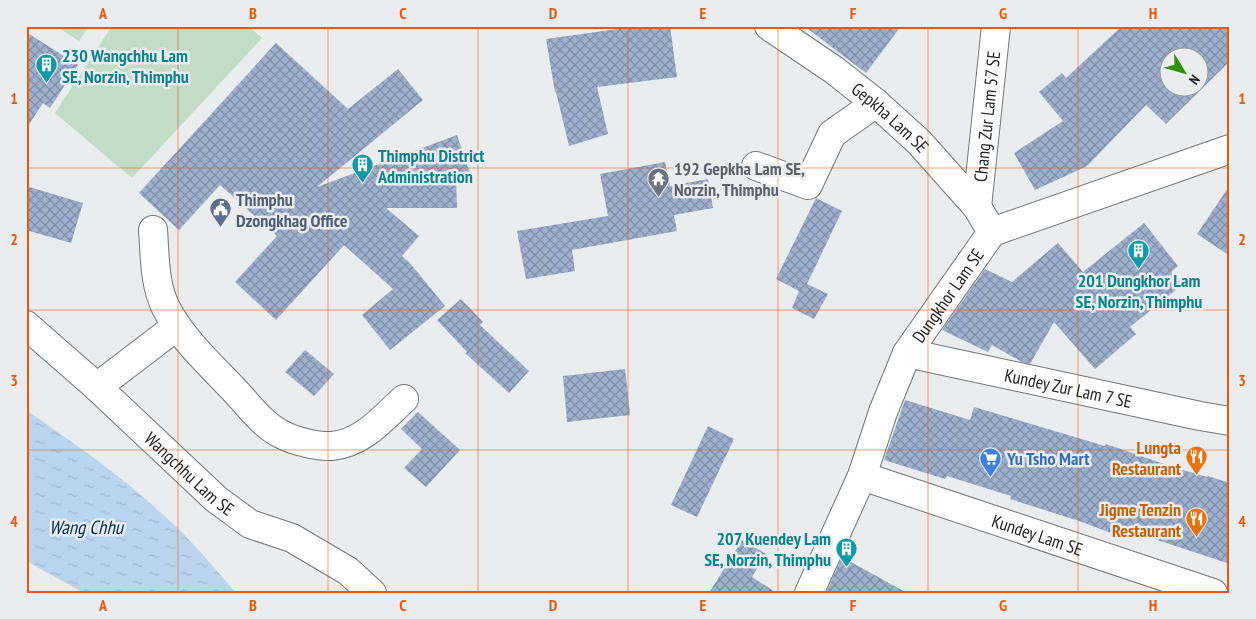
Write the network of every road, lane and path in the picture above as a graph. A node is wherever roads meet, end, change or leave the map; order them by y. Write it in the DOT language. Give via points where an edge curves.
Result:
graph roads {
  1 [pos="769,26"];
  2 [pos="996,26"];
  3 [pos="876,103"];
  4 [pos="1230,149"];
  5 [pos="756,166"];
  6 [pos="977,207"];
  7 [pos="152,230"];
  8 [pos="992,232"];
  9 [pos="26,325"];
  10 [pos="177,326"];
  11 [pos="907,353"];
  12 [pos="97,387"];
  13 [pos="404,399"];
  14 [pos="1230,421"];
  15 [pos="862,476"];
  16 [pos="372,593"];
  17 [pos="809,593"];
  18 [pos="1213,593"];
  1 -- 3 [label="street, Gepkha Lam SE"];
  2 -- 6 [label="street, Chang Zur Lam 57 SE"];
  3 -- 5 [label="street" via="832,134 808,185"];
  3 -- 6 [label="street, Gepkha Lam SE" via="919,142"];
  4 -- 8 [label="street, Dungkhor Lam SE"];
  6 -- 8 [label="street, Gepkha Lam SE"];
  7 -- 10 [label="street" via="157,281"];
  8 -- 11 [label="street, Dungkhor Lam SE"];
  9 -- 12 [label="street, Wangchhu Lam SE"];
  10 -- 12 [label="street"];
  10 -- 13 [label="street" via="265,423 281,434 304,442 332,446 367,434"];
  11 -- 14 [label="street, Kundey Zur Lam 7 SE"];
  11 -- 15 [label="street, Dungkhor Lam SE"];
  12 -- 16 [label="street, Wangchhu Lam SE" via="216,499 250,524 292,538 348,570"];
  15 -- 17 [label="street, Dungkhor Lam SE"];
  15 -- 18 [label="street, Kundey Lam SE"];
}
